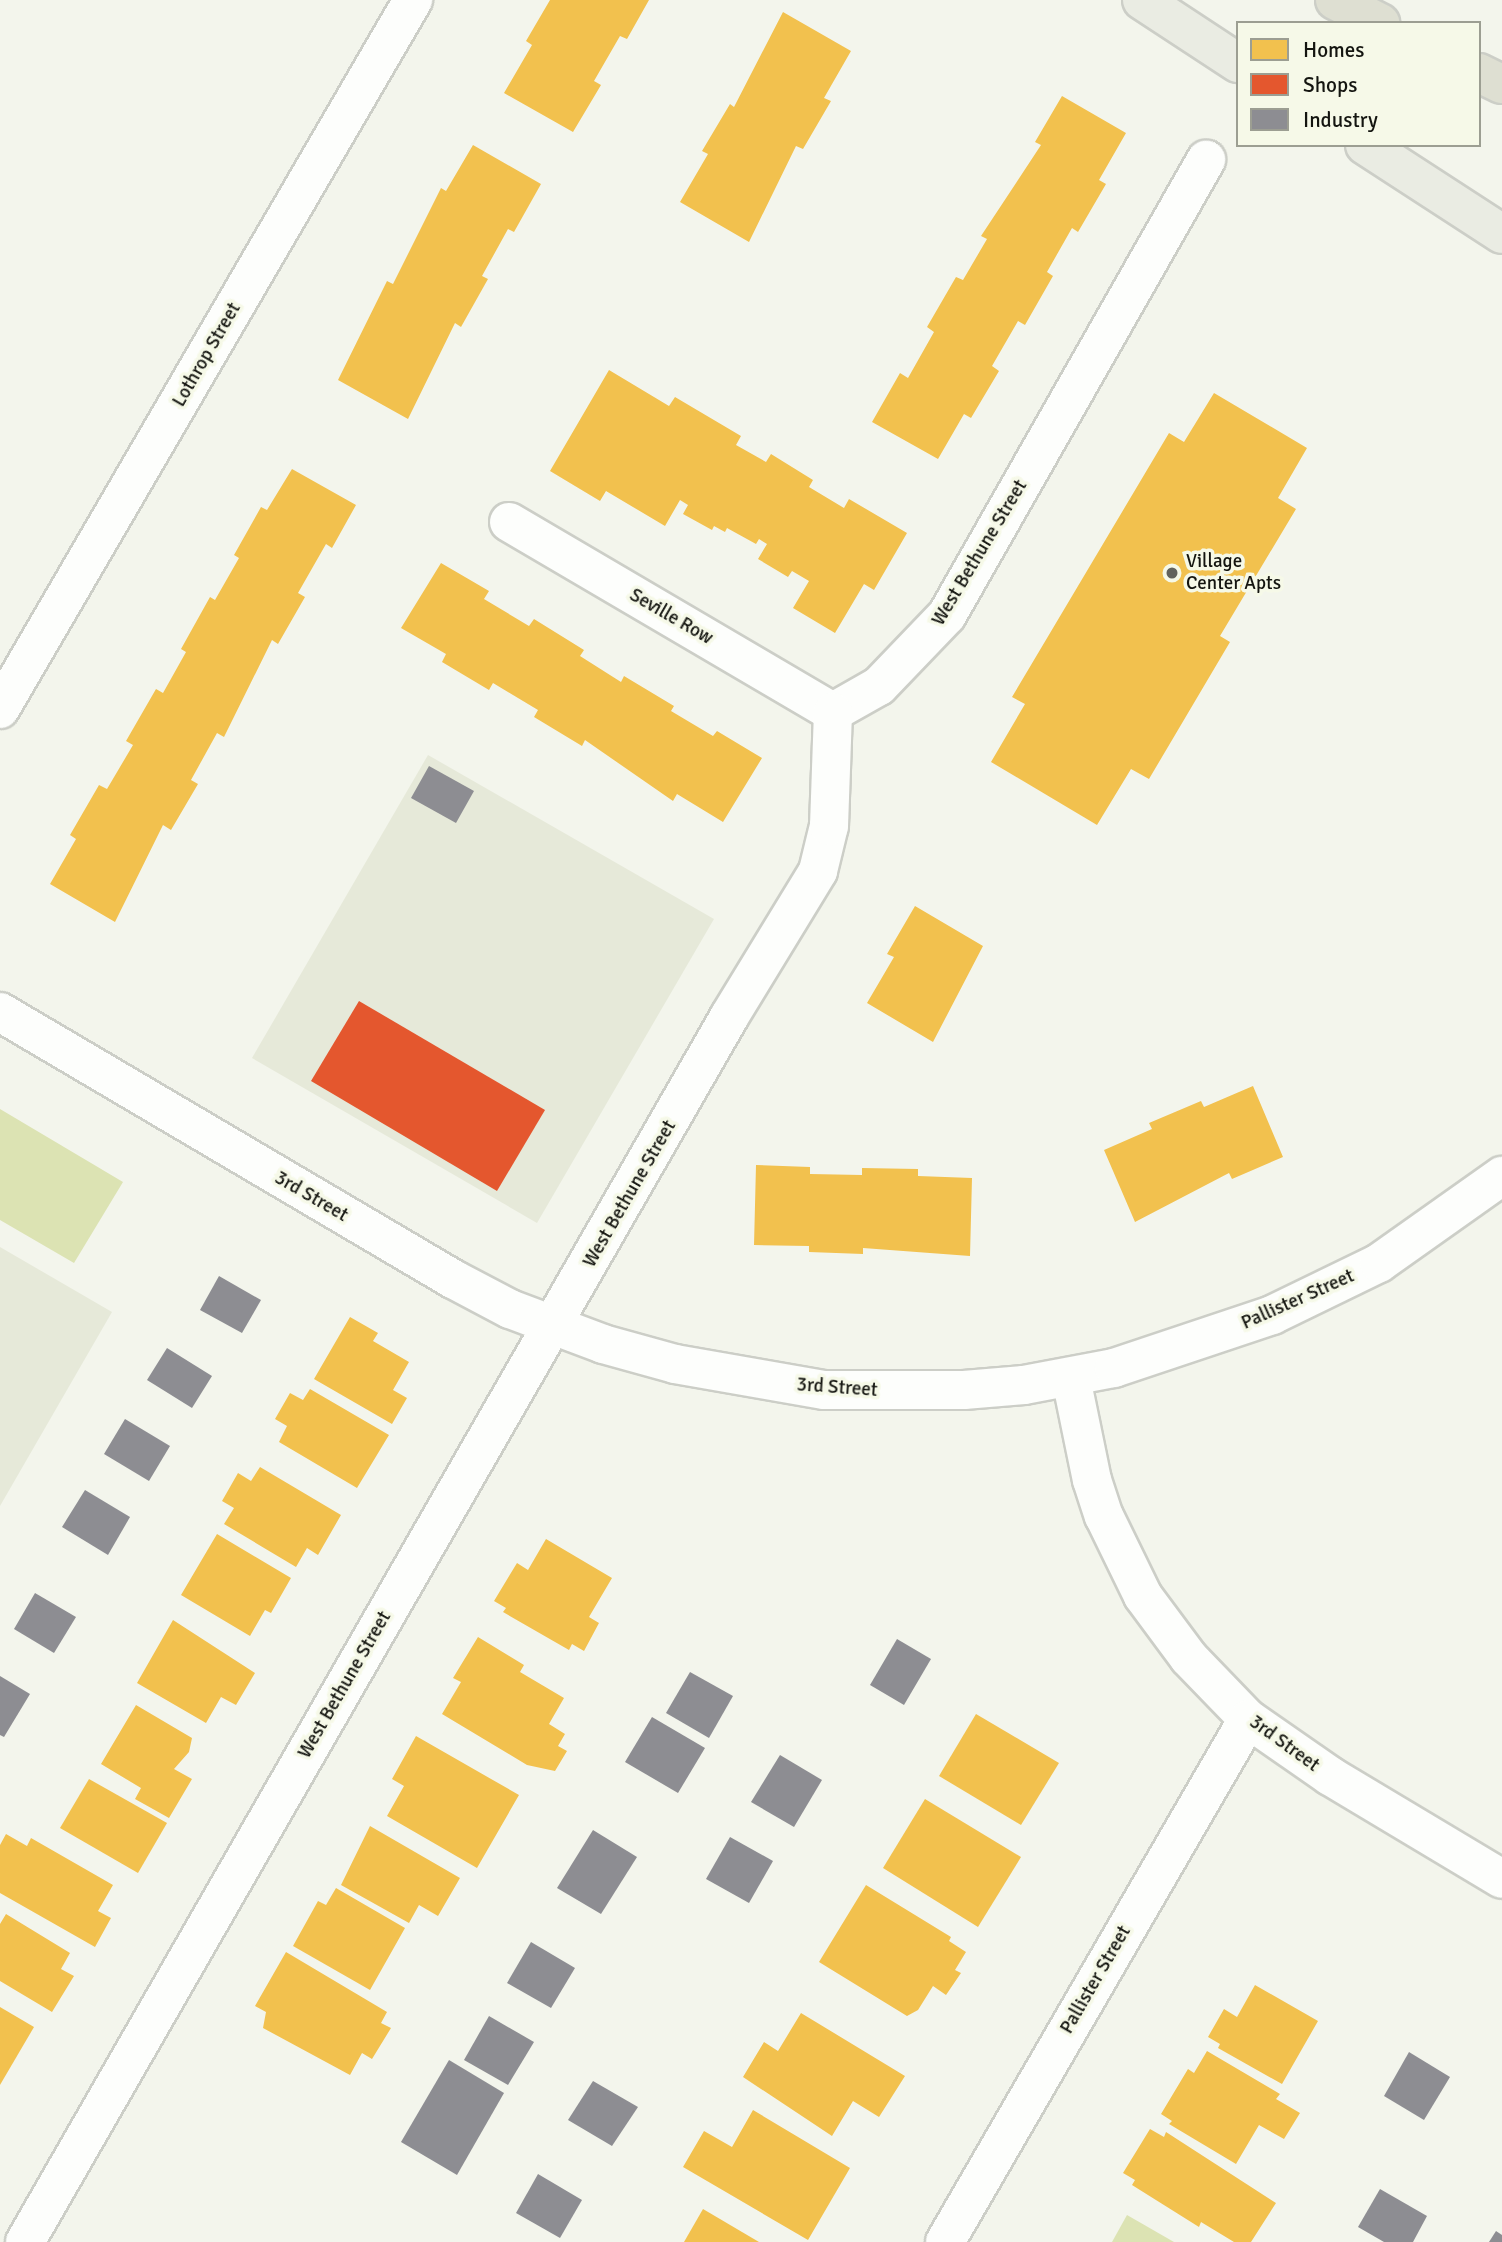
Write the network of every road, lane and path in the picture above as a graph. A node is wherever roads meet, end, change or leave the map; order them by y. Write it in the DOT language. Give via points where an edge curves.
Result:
graph roads {
  1 [pos="413,0"];
  2 [pos="1142,0"];
  3 [pos="1335,0"];
  4 [pos="1376,21"];
  5 [pos="1236,62"];
  6 [pos="1481,74"];
  7 [pos="1502,84"];
  8 [pos="1368,147"];
  9 [pos="1206,160"];
  10 [pos="1502,234"];
  11 [pos="509,522"];
  12 [pos="0,709"];
  13 [pos="833,712"];
  14 [pos="0,1013"];
  15 [pos="1502,1176"];
  16 [pos="551,1326"];
  17 [pos="1071,1378"];
  18 [pos="1248,1719"];
  19 [pos="1502,1879"];
  20 [pos="25,2242"];
  21 [pos="945,2242"];
  1 -- 12 [label="street, Lothrop Street"];
  2 -- 5 [label="main road"];
  3 -- 4 [label="highway"];
  6 -- 7 [label="highway"];
  8 -- 10 [label="main road"];
  9 -- 13 [label="street, West Bethune Street" via="947,615 879,686"];
  11 -- 13 [label="street, Seville Row"];
  13 -- 16 [label="street, West Bethune Street" via="830,826 818,871"];
  14 -- 16 [label="street, 3rd Street" via="453,1279"];
  15 -- 17 [label="street, Pallister Street" via="1379,1263 1272,1315"];
  16 -- 17 [label="street, 3rd Street" via="675,1364 824,1390 964,1390"];
  16 -- 20 [label="street, West Bethune Street"];
  17 -- 18 [label="street, 3rd Street" via="1092,1480 1143,1596 1189,1658"];
  18 -- 19 [label="street, 3rd Street" via="1330,1776"];
  18 -- 21 [label="street, Pallister Street"];
}
